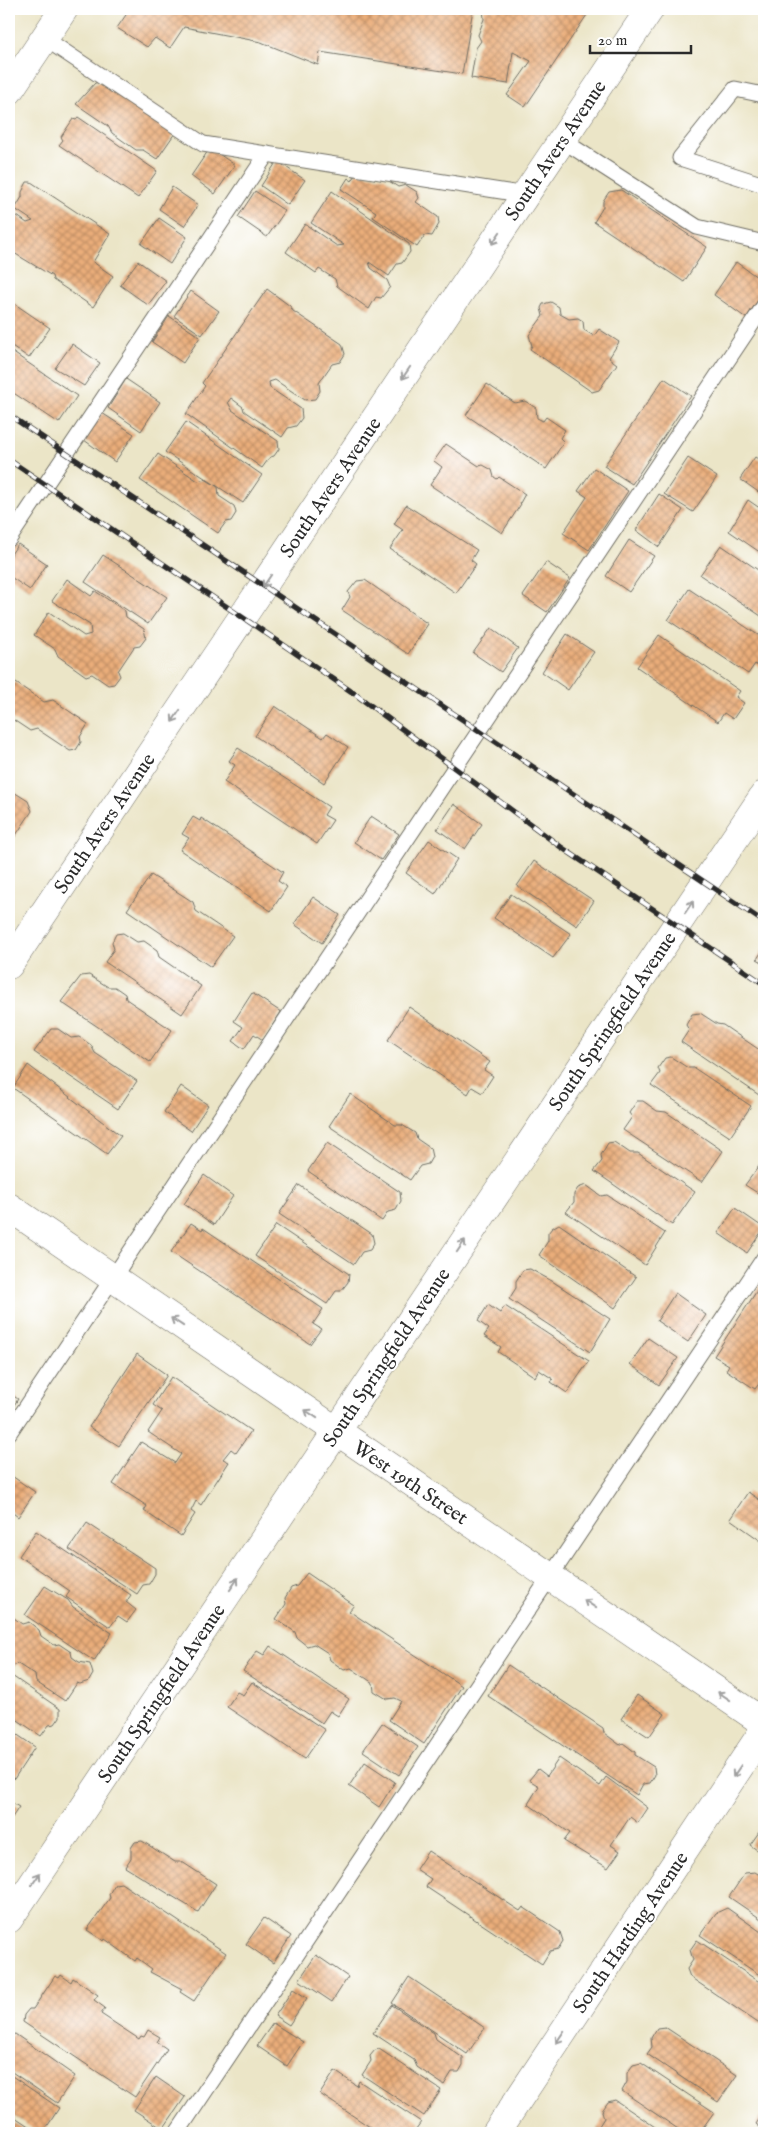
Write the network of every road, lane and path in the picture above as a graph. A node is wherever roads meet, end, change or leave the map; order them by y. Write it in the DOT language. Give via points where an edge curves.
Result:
graph roads {
  1 [pos="64,9"];
  2 [pos="650,9"];
  3 [pos="44,38"];
  4 [pos="9,91"];
  5 [pos="764,95"];
  6 [pos="562,140"];
  7 [pos="267,154"];
  8 [pos="764,186"];
  9 [pos="526,195"];
  10 [pos="764,243"];
  11 [pos="764,306"];
  12 [pos="9,539"];
  13 [pos="764,794"];
  14 [pos="9,965"];
  15 [pos="9,1208"];
  16 [pos="764,1258"];
  17 [pos="112,1278"];
  18 [pos="336,1431"];
  19 [pos="9,1433"];
  20 [pos="550,1577"];
  21 [pos="764,1723"];
  22 [pos="764,1730"];
  23 [pos="9,1920"];
  24 [pos="177,2133"];
  25 [pos="496,2133"];
  1 -- 3 [label="street"];
  2 -- 6 [label="street, South Avers Avenue"];
  3 -- 4 [label="street"];
  3 -- 7 [label="lane" via="203,144"];
  5 -- 8 [label="lane" via="735,89 680,158"];
  6 -- 9 [label="street, South Avers Avenue"];
  6 -- 10 [label="lane" via="697,227"];
  7 -- 9 [label="lane"];
  7 -- 12 [label="lane"];
  9 -- 14 [label="street, South Avers Avenue, one-way"];
  11 -- 17 [label="lane"];
  18 -- 13 [label="street, South Springfield Avenue, one-way"];
  15 -- 17 [label="street, West 19th Street"];
  16 -- 20 [label="lane"];
  18 -- 17 [label="street, West 19th Street, one-way"];
  17 -- 19 [label="lane"];
  18 -- 20 [label="street, West 19th Street"];
  23 -- 18 [label="street, South Springfield Avenue, one-way"];
  21 -- 20 [label="street, West 19th Street, one-way"];
  20 -- 24 [label="lane"];
  22 -- 25 [label="street, South Harding Avenue, one-way"];
}
